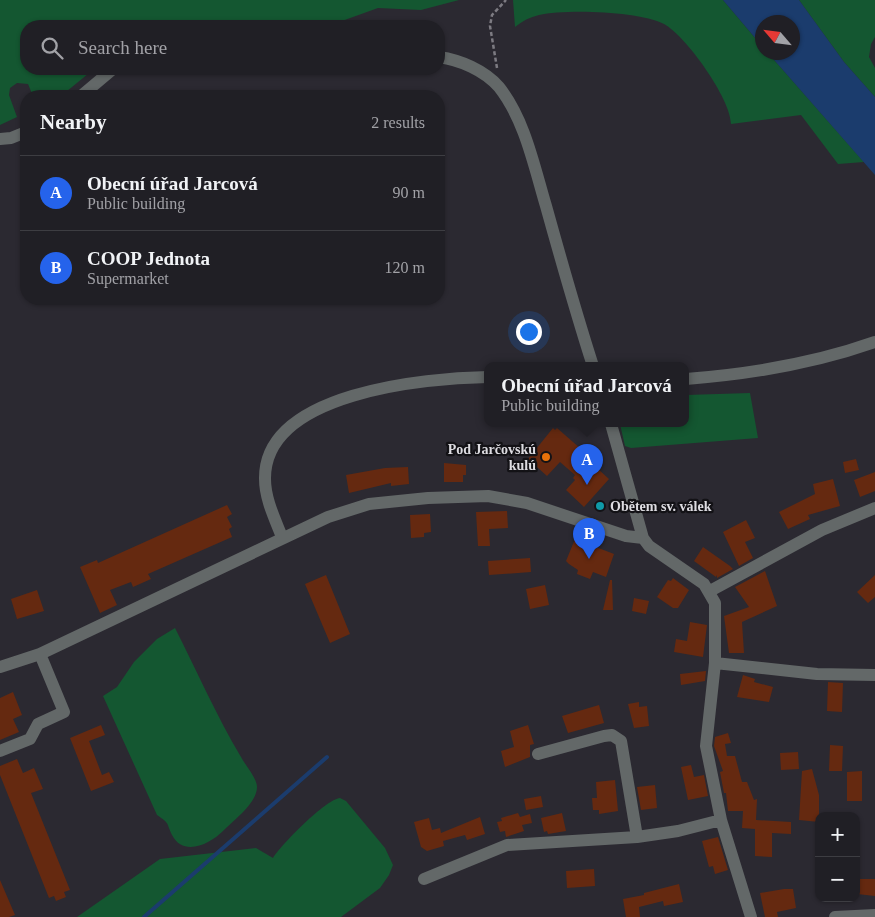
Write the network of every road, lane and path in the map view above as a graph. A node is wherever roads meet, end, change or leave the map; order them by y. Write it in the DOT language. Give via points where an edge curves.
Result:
graph roads {
  1 [pos="506,0"];
  2 [pos="445,59"];
  3 [pos="107,75"];
  4 [pos="497,85"];
  5 [pos="88,90"];
  6 [pos="20,134"];
  7 [pos="0,139"];
  8 [pos="875,342"];
  9 [pos="593,362"];
  10 [pos="484,377"];
  11 [pos="689,379"];
  12 [pos="612,427"];
  13 [pos="875,508"];
  14 [pos="282,537"];
  15 [pos="643,538"];
  16 [pos="710,591"];
  17 [pos="40,654"];
  18 [pos="715,663"];
  19 [pos="0,666"];
  20 [pos="875,675"];
  21 [pos="0,751"];
  22 [pos="538,754"];
  23 [pos="721,820"];
  24 [pos="637,837"];
  25 [pos="424,878"];
  26 [pos="875,915"];
  27 [pos="751,917"];
  28 [pos="835,917"];
  1 -- 4 [label="path" via="492,15 490,26"];
  2 -- 4 [label="street" via="474,68"];
  3 -- 5 [label="street"];
  4 -- 9 [label="street" via="516,115 532,158"];
  6 -- 7 [label="street"];
  8 -- 11 [label="street" via="787,367"];
  10 -- 14 [label="street" via="446,379 383,389 321,407 296,422 275,444 266,465 266,489"];
  12 -- 15 [label="street"];
  13 -- 16 [label="street" via="822,530"];
  14 -- 15 [label="street" via="368,504 488,496 527,503 626,536"];
  14 -- 17 [label="street"];
  15 -- 16 [label="street" via="649,546 698,579"];
  16 -- 18 [label="street" via="716,608"];
  17 -- 19 [label="street"];
  17 -- 21 [label="street" via="64,712 38,724 30,739"];
  18 -- 20 [label="street" via="827,674"];
  18 -- 23 [label="street" via="706,746"];
  22 -- 24 [label="street" via="604,736 618,738 623,746 628,796"];
  23 -- 24 [label="street"];
  23 -- 27 [label="street"];
  24 -- 25 [label="street" via="507,846"];
  26 -- 28 [label="street"];
}
